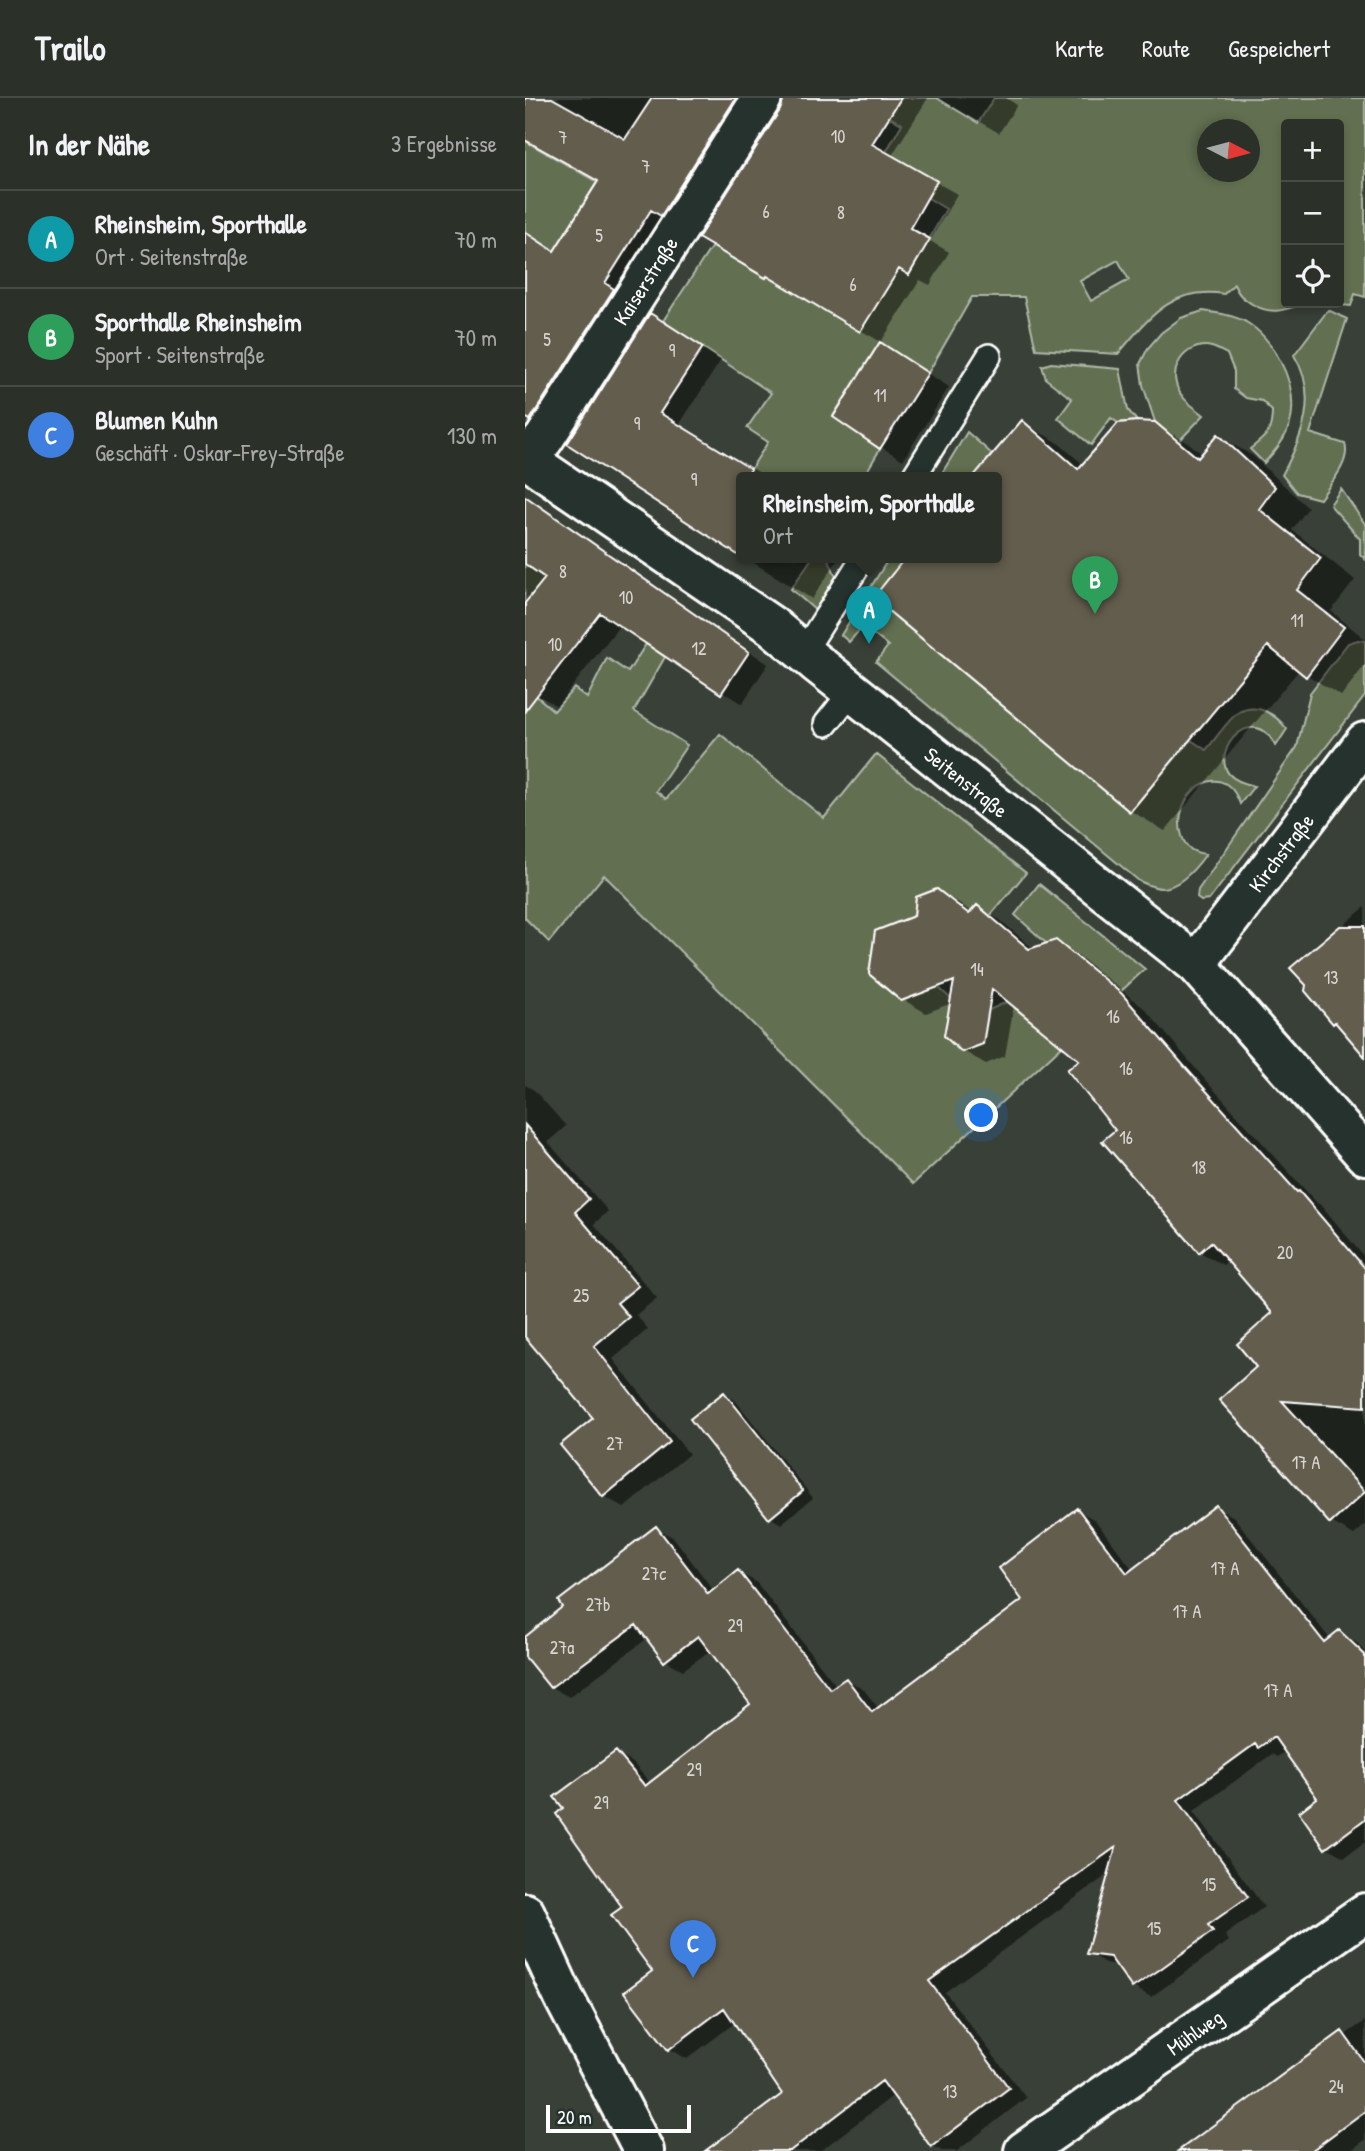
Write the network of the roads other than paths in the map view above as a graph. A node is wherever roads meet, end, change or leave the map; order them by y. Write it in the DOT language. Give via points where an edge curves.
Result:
graph roads {
  1 [pos="762,98"];
  2 [pos="989,356"];
  3 [pos="526,459"];
  4 [pos="917,472"];
  5 [pos="860,563"];
  6 [pos="803,653"];
  7 [pos="852,691"];
  8 [pos="826,724"];
  9 [pos="1365,742"];
  10 [pos="1196,964"];
  11 [pos="1365,1155"];
  12 [pos="525,1913"];
  13 [pos="1365,1913"];
  14 [pos="644,2151"];
  15 [pos="1024,2151"];
  1 -- 3 [label="street, Kaiserstraße" via="544,439"];
  2 -- 4 [label="lane"];
  3 -- 6 [label="street, Seitenstraße" via="772,626"];
  5 -- 6 [label="lane"];
  6 -- 7 [label="street, Seitenstraße"];
  7 -- 8 [label="lane"];
  7 -- 10 [label="street, Seitenstraße"];
  9 -- 10 [label="street, Kirchstraße"];
  10 -- 11 [label="street, Seitenstraße"];
  12 -- 14 [label="street"];
  13 -- 15 [label="street, Mühlweg"];
}
